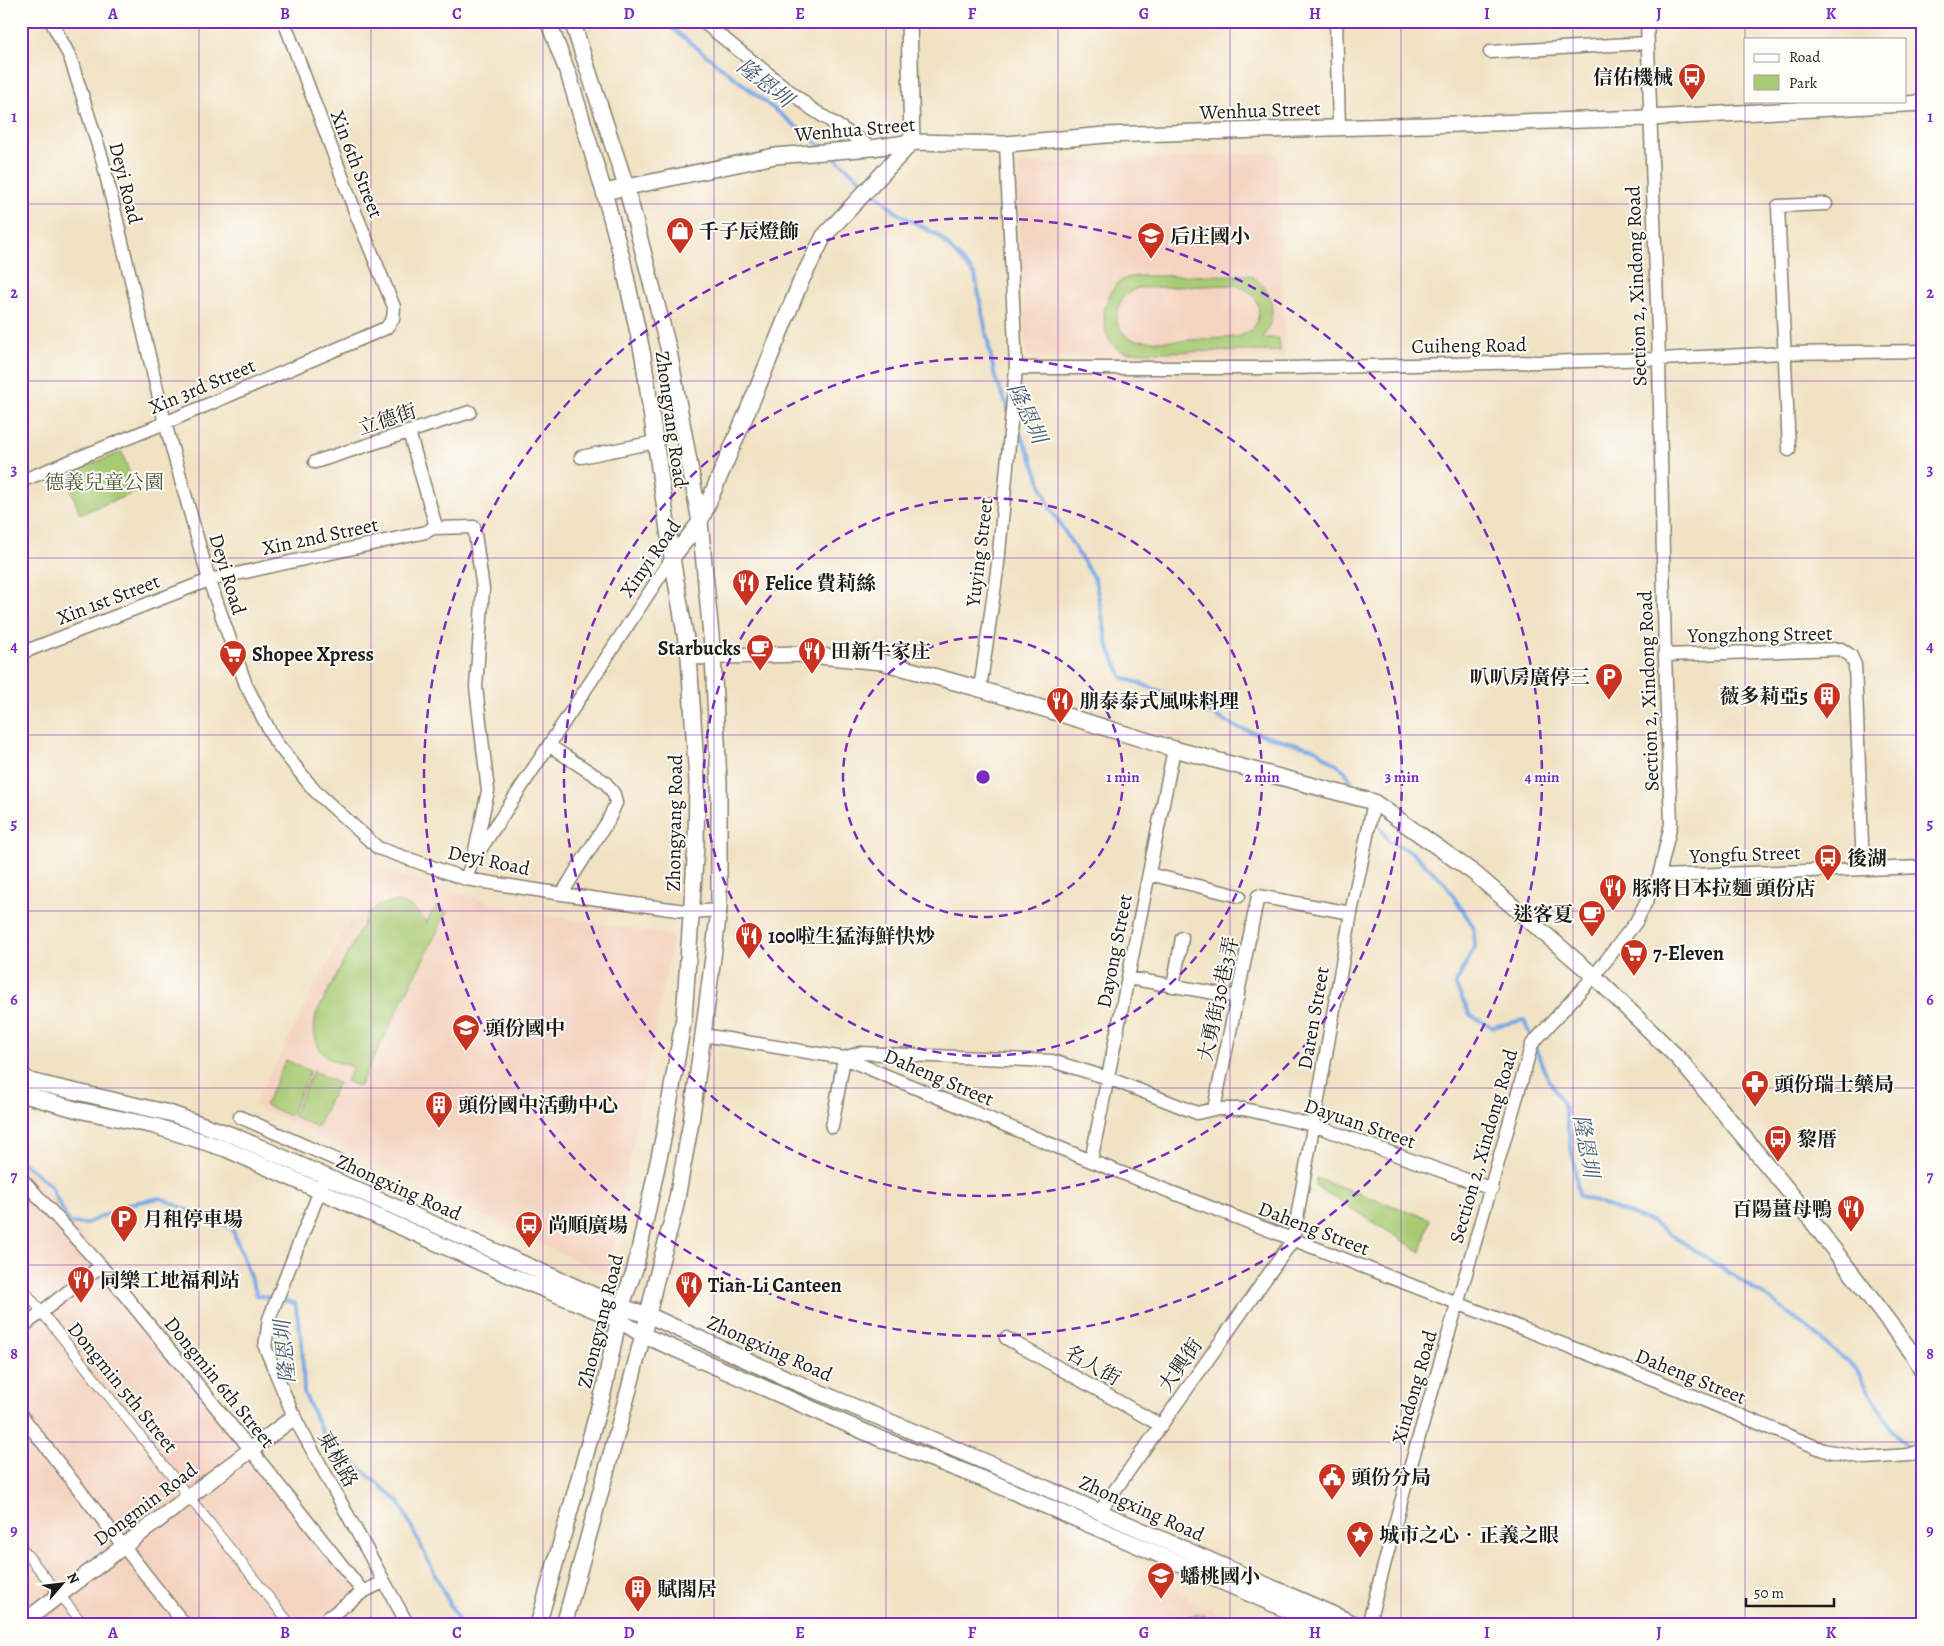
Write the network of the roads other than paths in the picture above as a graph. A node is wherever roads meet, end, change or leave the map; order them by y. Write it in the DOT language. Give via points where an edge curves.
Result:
graph roads {
  1 [pos="51,21"];
  2 [pos="284,21"];
  3 [pos="548,21"];
  4 [pos="572,21"];
  5 [pos="702,21"];
  6 [pos="909,21"];
  7 [pos="1336,21"];
  8 [pos="1647,21"];
  9 [pos="1647,43"];
  10 [pos="1490,52"];
  11 [pos="1923,103"];
  12 [pos="1649,118"];
  13 [pos="1339,127"];
  14 [pos="912,142"];
  15 [pos="1006,144"];
  16 [pos="872,148"];
  17 [pos="626,186"];
  18 [pos="604,192"];
  19 [pos="1826,204"];
  20 [pos="393,319"];
  21 [pos="1923,351"];
  22 [pos="1784,353"];
  23 [pos="1659,359"];
  24 [pos="1016,368"];
  25 [pos="470,412"];
  26 [pos="165,422"];
  27 [pos="410,432"];
  28 [pos="655,442"];
  29 [pos="1789,450"];
  30 [pos="581,457"];
  31 [pos="315,462"];
  32 [pos="21,481"];
  33 [pos="700,522"];
  34 [pos="434,525"];
  35 [pos="672,558"];
  36 [pos="209,580"];
  37 [pos="21,654"];
  38 [pos="1665,655"];
  39 [pos="713,656"];
  40 [pos="689,657"];
  41 [pos="980,688"];
  42 [pos="550,746"];
  43 [pos="1174,749"];
  44 [pos="1374,802"];
  45 [pos="472,862"];
  46 [pos="1923,867"];
  47 [pos="1863,869"];
  48 [pos="1149,874"];
  49 [pos="1659,876"];
  50 [pos="466,879"];
  51 [pos="562,894"];
  52 [pos="1239,896"];
  53 [pos="719,910"];
  54 [pos="692,912"];
  55 [pos="1351,913"];
  56 [pos="1182,938"];
  57 [pos="1594,976"];
  58 [pos="1128,978"];
  59 [pos="1173,986"];
  60 [pos="1238,997"];
  61 [pos="703,1035"];
  62 [pos="844,1058"];
  63 [pos="21,1075"];
  64 [pos="1108,1078"];
  65 [pos="21,1094"];
  66 [pos="1214,1108"];
  67 [pos="240,1116"];
  68 [pos="1313,1125"];
  69 [pos="832,1128"];
  70 [pos="339,1161"];
  71 [pos="1092,1161"];
  72 [pos="326,1177"];
  73 [pos="21,1178"];
  74 [pos="1492,1189"];
  75 [pos="319,1192"];
  76 [pos="1293,1240"];
  77 [pos="101,1266"];
  78 [pos="21,1286"];
  79 [pos="1457,1304"];
  80 [pos="40,1312"];
  81 [pos="620,1314"];
  82 [pos="648,1315"];
  83 [pos="21,1328"];
  84 [pos="643,1334"];
  85 [pos="1006,1338"];
  86 [pos="1923,1372"];
  87 [pos="788,1379"];
  88 [pos="781,1394"];
  89 [pos="21,1415"];
  90 [pos="294,1417"];
  91 [pos="1160,1425"];
  92 [pos="251,1450"];
  93 [pos="1916,1452"];
  94 [pos="189,1496"];
  95 [pos="1100,1511"];
  96 [pos="123,1546"];
  97 [pos="21,1547"];
  98 [pos="383,1582"];
  99 [pos="363,1592"];
  100 [pos="60,1594"];
  101 [pos="21,1624"];
  102 [pos="84,1625"];
  103 [pos="185,1625"];
  104 [pos="292,1625"];
  105 [pos="318,1625"];
  106 [pos="408,1625"];
  107 [pos="538,1625"];
  108 [pos="564,1625"];
  109 [pos="1322,1625"];
  110 [pos="1357,1625"];
  111 [pos="1368,1625"];
  1 -- 26 [label="street, Deyi Road" via="70,57 102,158"];
  2 -- 20 [label="street, Xin 6th Street" via="394,307"];
  3 -- 18 [label="street, Zhongyang Road" via="569,76"];
  4 -- 17 [label="street, Zhongyang Road"];
  5 -- 16 [label="street" via="812,109"];
  6 -- 14 [label="street"];
  7 -- 13 [label="street"];
  8 -- 9 [label="street, Section 2, Xindong Road"];
  9 -- 10 [label="street"];
  9 -- 12 [label="street, Section 2, Xindong Road"];
  11 -- 12 [label="street, Wenhua Street"];
  12 -- 13 [label="street, Wenhua Street"];
  12 -- 23 [label="street, Section 2, Xindong Road"];
  13 -- 15 [label="street, Wenhua Street" via="1105,135"];
  14 -- 15 [label="street, Wenhua Street"];
  14 -- 16 [label="street, Wenhua Street"];
  14 -- 33 [label="street, Xinyi Road" via="824,236 801,281"];
  15 -- 24 [label="street, Yuying Street"];
  16 -- 17 [label="street, Wenhua Street" via="775,156"];
  17 -- 18 [label="street, Wenhua Street"];
  17 -- 33 [label="street, Zhongyang Road" via="669,351"];
  18 -- 28 [label="street, Zhongyang Road" via="641,346"];
  19 -- 22 [label="street" via="1778,206"];
  20 -- 26 [label="street, Xin 3rd Street" via="386,328"];
  21 -- 22 [label="street, Cuiheng Road"];
  22 -- 23 [label="street, Cuiheng Road"];
  22 -- 29 [label="street"];
  23 -- 24 [label="street, Cuiheng Road" via="1291,368"];
  23 -- 38 [label="street, Section 2, Xindong Road"];
  24 -- 41 [label="street, Yuying Street" via="998,564"];
  25 -- 27 [label="street, 立德街"];
  26 -- 32 [label="street, Xin 3rd Street"];
  26 -- 36 [label="street, Deyi Road"];
  27 -- 31 [label="street, 立德街"];
  27 -- 34 [label="street"];
  28 -- 30 [label="street"];
  28 -- 35 [label="street, Zhongyang Road"];
  33 -- 35 [label="street, Xinyi Road"];
  33 -- 39 [label="street, Zhongyang Road"];
  34 -- 36 [label="street, Xin 2nd Street" via="426,532"];
  34 -- 45 [label="street, Xin 2nd Street" via="474,527 483,589 476,687 488,791"];
  35 -- 40 [label="street, Zhongyang Road"];
  35 -- 42 [label="street, Xinyi Road"];
  36 -- 37 [label="street, Xin 1st Street"];
  36 -- 50 [label="street, Deyi Road" via="246,685 276,741 314,790 378,848"];
  38 -- 47 [label="street, Yongzhong Street" via="1841,650 1851,656 1855,665"];
  38 -- 49 [label="street, Section 2, Xindong Road" via="1671,824"];
  39 -- 40 [label="street"];
  39 -- 41 [label="street" via="798,654 882,662"];
  39 -- 53 [label="street, Zhongyang Road" via="719,783"];
  40 -- 54 [label="street, Zhongyang Road" via="697,782"];
  41 -- 43 [label="street"];
  42 -- 45 [label="street, Xinyi Road"];
  42 -- 51 [label="street" via="605,782 616,803"];
  43 -- 44 [label="street"];
  43 -- 48 [label="street, Dayong Street"];
  44 -- 55 [label="street, Daren Street"];
  44 -- 57 [label="street" via="1474,873"];
  45 -- 50 [label="street, Xinyi Road"];
  46 -- 47 [label="street, Yongfu Street"];
  47 -- 49 [label="street, Yongfu Street"];
  48 -- 52 [label="street"];
  48 -- 58 [label="street, Dayong Street"];
  49 -- 57 [label="street, Section 2, Xindong Road" via="1636,922"];
  50 -- 51 [label="street, Deyi Road"];
  51 -- 54 [label="street, Deyi Road"];
  53 -- 54 [label="street, Deyi Road"];
  53 -- 61 [label="street, Zhongyang Road"];
  54 -- 81 [label="street, Zhongyang Road" via="684,1017 664,1134 635,1269"];
  55 -- 60 [label="street, 大勇街30巷3弄" via="1258,896"];
  55 -- 68 [label="street, Daren Street"];
  56 -- 59 [label="street"];
  57 -- 74 [label="street, Section 2, Xindong Road" via="1534,1042"];
  57 -- 86 [label="street" via="1679,1059 1796,1200 1913,1354"];
  58 -- 59 [label="street"];
  58 -- 64 [label="street, Dayong Street"];
  59 -- 60 [label="street"];
  60 -- 66 [label="street, 大勇街30巷3弄"];
  61 -- 62 [label="street, Daheng Street"];
  61 -- 82 [label="street, Zhongyang Road" via="675,1209"];
  62 -- 64 [label="street, Dayuan Street" via="860,1053 1052,1061"];
  62 -- 69 [label="street"];
  62 -- 71 [label="street, Daheng Street"];
  63 -- 72 [label="street, Zhongxing Road" via="42,1084 169,1112 232,1135"];
  64 -- 66 [label="street, Dayuan Street" via="1196,1113"];
  64 -- 71 [label="street, Dayong Street"];
  65 -- 75 [label="street, Zhongxing Road" via="155,1126 226,1150"];
  66 -- 68 [label="street, Dayuan Street" via="1244,1109"];
  67 -- 70 [label="street"];
  68 -- 74 [label="street, Dayuan Street"];
  68 -- 76 [label="street, Daren Street"];
  71 -- 76 [label="street, Daheng Street"];
  72 -- 75 [label="street"];
  72 -- 81 [label="street, Zhongxing Road"];
  73 -- 77 [label="street, Dongmin 6th Street"];
  74 -- 79 [label="street, Section 2, Xindong Road"];
  75 -- 81 [label="street, Zhongxing Road" via="502,1272"];
  75 -- 90 [label="street, 東桃路" via="269,1319 265,1347"];
  76 -- 79 [label="street, Daheng Street"];
  76 -- 91 [label="street, 大興街"];
  77 -- 80 [label="street"];
  77 -- 92 [label="street, Dongmin 6th Street"];
  78 -- 80 [label="street, Dongmin 5th Street"];
  79 -- 93 [label="street, Daheng Street" via="1664,1383 1823,1450 1865,1458"];
  79 -- 111 [label="street, Xindong Road"];
  80 -- 83 [label="street"];
  80 -- 94 [label="street, Dongmin 5th Street"];
  81 -- 82 [label="street, Zhongxing Road"];
  81 -- 84 [label="street, Zhongxing Road"];
  81 -- 107 [label="street, Zhongyang Road" via="604,1389"];
  82 -- 84 [label="street, Zhongyang Road"];
  82 -- 87 [label="street, Zhongxing Road"];
  84 -- 88 [label="street, Zhongxing Road"];
  84 -- 108 [label="street, Zhongyang Road"];
  85 -- 91 [label="street, 名人街"];
  87 -- 88 [label="street"];
  87 -- 95 [label="street, Zhongxing Road"];
  88 -- 109 [label="street, Zhongxing Road"];
  89 -- 96 [label="street"];
  90 -- 92 [label="street, Dongmin Road"];
  90 -- 98 [label="street, 東桃路"];
  91 -- 95 [label="street, 大興街"];
  92 -- 94 [label="street, Dongmin Road"];
  92 -- 99 [label="street, Dongmin 6th Street"];
  94 -- 96 [label="street, Dongmin Road"];
  94 -- 104 [label="street, Dongmin 5th Street"];
  95 -- 110 [label="street, Zhongxing Road"];
  96 -- 100 [label="street, Dongmin Road"];
  96 -- 103 [label="street"];
  97 -- 100 [label="street"];
  98 -- 99 [label="street"];
  98 -- 106 [label="street, 東桃路"];
  99 -- 105 [label="street"];
  100 -- 101 [label="street, Dongmin Road"];
  100 -- 102 [label="street"];
}
